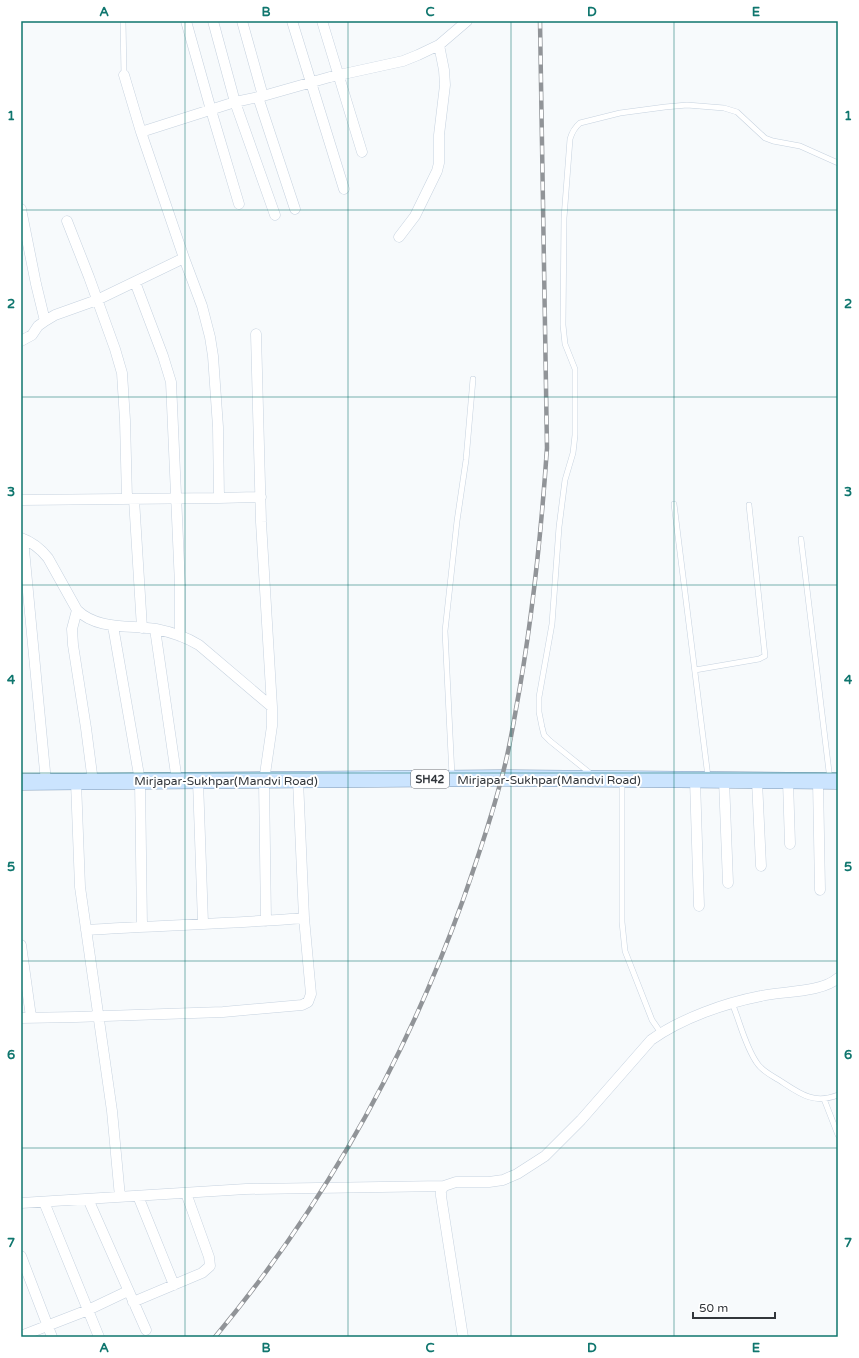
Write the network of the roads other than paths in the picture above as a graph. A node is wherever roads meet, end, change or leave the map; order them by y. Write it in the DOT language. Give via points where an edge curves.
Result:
graph roads {
  1 [pos="123,21"];
  2 [pos="186,21"];
  3 [pos="213,21"];
  4 [pos="242,21"];
  5 [pos="292,21"];
  6 [pos="322,21"];
  7 [pos="467,21"];
  8 [pos="439,45"];
  9 [pos="124,75"];
  10 [pos="338,76"];
  11 [pos="311,82"];
  12 [pos="261,96"];
  13 [pos="235,102"];
  14 [pos="210,110"];
  15 [pos="141,132"];
  16 [pos="362,152"];
  17 [pos="838,162"];
  18 [pos="344,189"];
  19 [pos="239,204"];
  20 [pos="21,209"];
  21 [pos="295,209"];
  22 [pos="275,215"];
  23 [pos="67,221"];
  24 [pos="399,236"];
  25 [pos="184,258"];
  26 [pos="135,282"];
  27 [pos="97,300"];
  28 [pos="45,321"];
  29 [pos="256,334"];
  30 [pos="21,341"];
  31 [pos="473,379"];
  32 [pos="219,498"];
  33 [pos="260,498"];
  34 [pos="130,499"];
  35 [pos="176,499"];
  36 [pos="21,500"];
  37 [pos="674,504"];
  38 [pos="749,505"];
  39 [pos="801,538"];
  40 [pos="22,539"];
  41 [pos="25,602"];
  42 [pos="77,610"];
  43 [pos="113,626"];
  44 [pos="142,628"];
  45 [pos="155,629"];
  46 [pos="180,636"];
  47 [pos="695,670"];
  48 [pos="272,707"];
  49 [pos="452,779"];
  50 [pos="298,780"];
  51 [pos="598,780"];
  52 [pos="622,780"];
  53 [pos="709,780"];
  54 [pos="177,781"];
  55 [pos="198,781"];
  56 [pos="264,781"];
  57 [pos="757,781"];
  58 [pos="788,781"];
  59 [pos="829,781"];
  60 [pos="21,782"];
  61 [pos="46,782"];
  62 [pos="76,782"];
  63 [pos="93,782"];
  64 [pos="140,782"];
  65 [pos="790,844"];
  66 [pos="760,866"];
  67 [pos="728,883"];
  68 [pos="820,890"];
  69 [pos="699,906"];
  70 [pos="304,918"];
  71 [pos="266,921"];
  72 [pos="203,923"];
  73 [pos="142,926"];
  74 [pos="86,930"];
  75 [pos="21,945"];
  76 [pos="838,978"];
  77 [pos="732,1003"];
  78 [pos="98,1016"];
  79 [pos="26,1017"];
  80 [pos="662,1033"];
  81 [pos="838,1095"];
  82 [pos="824,1099"];
  83 [pos="838,1135"];
  84 [pos="444,1186"];
  85 [pos="186,1194"];
  86 [pos="138,1196"];
  87 [pos="120,1197"];
  88 [pos="88,1199"];
  89 [pos="44,1202"];
  90 [pos="21,1203"];
  91 [pos="21,1256"];
  92 [pos="174,1285"];
  93 [pos="128,1291"];
  94 [pos="133,1302"];
  95 [pos="88,1310"];
  96 [pos="48,1325"];
  97 [pos="146,1330"];
  98 [pos="21,1336"];
  99 [pos="52,1337"];
  100 [pos="99,1337"];
  101 [pos="463,1337"];
  1 -- 9 [label="lane"];
  2 -- 14 [label="street"];
  3 -- 13 [label="street"];
  4 -- 12 [label="street"];
  5 -- 11 [label="street"];
  6 -- 10 [label="street"];
  7 -- 8 [label="street"];
  8 -- 10 [label="street" via="402,61"];
  8 -- 24 [label="street" via="445,85 439,135 439,163 415,216"];
  9 -- 15 [label="street"];
  10 -- 11 [label="street"];
  10 -- 16 [label="street"];
  11 -- 12 [label="street"];
  11 -- 18 [label="street"];
  12 -- 13 [label="street"];
  12 -- 21 [label="street"];
  13 -- 14 [label="street"];
  13 -- 22 [label="street"];
  14 -- 15 [label="street"];
  14 -- 19 [label="street"];
  15 -- 25 [label="street"];
  17 -- 51 [label="lane" via="800,146 765,138 737,112 724,108 687,105 620,113 580,123 572,132 564,218 563,325 565,344 575,369 575,435 559,527 552,624 539,697 539,712 544,735"];
  20 -- 28 [label="street"];
  23 -- 27 [label="street"];
  25 -- 26 [label="street"];
  25 -- 32 [label="street" via="202,306 213,356"];
  26 -- 27 [label="street"];
  26 -- 35 [label="street" via="171,382"];
  27 -- 28 [label="street"];
  27 -- 34 [label="street" via="122,373"];
  28 -- 30 [label="street" via="32,335"];
  29 -- 33 [label="street"];
  31 -- 49 [label="lane" via="445,631"];
  32 -- 33 [label="street"];
  32 -- 35 [label="street"];
  33 -- 48 [label="street"];
  34 -- 35 [label="street"];
  34 -- 36 [label="street"];
  34 -- 44 [label="street"];
  35 -- 46 [label="street"];
  37 -- 47 [label="lane"];
  38 -- 47 [label="lane" via="765,656"];
  39 -- 59 [label="lane"];
  40 -- 41 [label="street"];
  40 -- 42 [label="street" via="36,545 48,558"];
  41 -- 61 [label="street"];
  42 -- 43 [label="street" via="82,616"];
  42 -- 63 [label="street" via="72,629 73,645"];
  43 -- 44 [label="street"];
  43 -- 64 [label="street"];
  44 -- 45 [label="street"];
  45 -- 46 [label="street"];
  45 -- 54 [label="street"];
  46 -- 48 [label="street" via="199,645"];
  47 -- 53 [label="lane"];
  48 -- 56 [label="street" via="272,726"];
  49 -- 50 [label="main road, Mirjapar-Sukhpar(Mandvi Road) / SH42"];
  49 -- 51 [label="main road, Mirjapar-Sukhpar(Mandvi Road) / SH42"];
  50 -- 56 [label="main road, Mirjapar-Sukhpar(Mandvi Road) / SH42"];
  50 -- 70 [label="street"];
  51 -- 52 [label="main road, Mirjapar-Sukhpar(Mandvi Road) / SH42"];
  52 -- 53 [label="main road, Mirjapar-Sukhpar(Mandvi Road) / SH42"];
  52 -- 80 [label="lane" via="622,922 625,951 652,1020"];
  53 -- 57 [label="main road, Mirjapar-Sukhpar(Mandvi Road) / SH42"];
  53 -- 67 [label="street"];
  53 -- 69 [label="street"];
  54 -- 55 [label="main road, Mirjapar-Sukhpar(Mandvi Road) / SH42"];
  54 -- 64 [label="main road, Mirjapar-Sukhpar(Mandvi Road) / SH42"];
  55 -- 56 [label="main road, Mirjapar-Sukhpar(Mandvi Road) / SH42"];
  55 -- 72 [label="street"];
  56 -- 71 [label="street"];
  57 -- 58 [label="main road, Mirjapar-Sukhpar(Mandvi Road) / SH42"];
  57 -- 66 [label="street"];
  58 -- 59 [label="main road, Mirjapar-Sukhpar(Mandvi Road) / SH42"];
  58 -- 65 [label="street"];
  59 -- 68 [label="street"];
  60 -- 61 [label="main road, Mirjapar-Sukhpar(Mandvi Road) / SH42"];
  61 -- 62 [label="main road, Mirjapar-Sukhpar(Mandvi Road) / SH42"];
  62 -- 63 [label="main road, Mirjapar-Sukhpar(Mandvi Road) / SH42"];
  62 -- 74 [label="street" via="80,887"];
  63 -- 64 [label="main road, Mirjapar-Sukhpar(Mandvi Road) / SH42"];
  64 -- 73 [label="street"];
  70 -- 71 [label="street"];
  70 -- 78 [label="street" via="311,994 308,1002 302,1005 223,1012"];
  71 -- 72 [label="street"];
  72 -- 73 [label="street"];
  73 -- 74 [label="street"];
  74 -- 78 [label="street"];
  75 -- 79 [label="street"];
  76 -- 77 [label="street" via="810,989 763,995"];
  77 -- 80 [label="street" via="715,1008"];
  77 -- 82 [label="lane" via="757,1064 802,1095"];
  78 -- 79 [label="street"];
  78 -- 87 [label="street" via="112,1111"];
  80 -- 84 [label="street" via="651,1040 581,1120 545,1156 503,1180 456,1182"];
  81 -- 82 [label="lane"];
  82 -- 83 [label="lane"];
  84 -- 85 [label="street" via="246,1189"];
  84 -- 101 [label="street" via="441,1196"];
  85 -- 86 [label="street"];
  85 -- 92 [label="street" via="210,1266 202,1273"];
  86 -- 87 [label="street"];
  86 -- 92 [label="street"];
  87 -- 88 [label="street"];
  88 -- 89 [label="street"];
  88 -- 93 [label="street"];
  89 -- 90 [label="street"];
  89 -- 95 [label="street"];
  91 -- 96 [label="street"];
  92 -- 94 [label="street"];
  93 -- 94 [label="street"];
  93 -- 95 [label="street"];
  94 -- 97 [label="street"];
  95 -- 96 [label="street"];
  95 -- 100 [label="street"];
  96 -- 98 [label="street"];
  96 -- 99 [label="street"];
}
